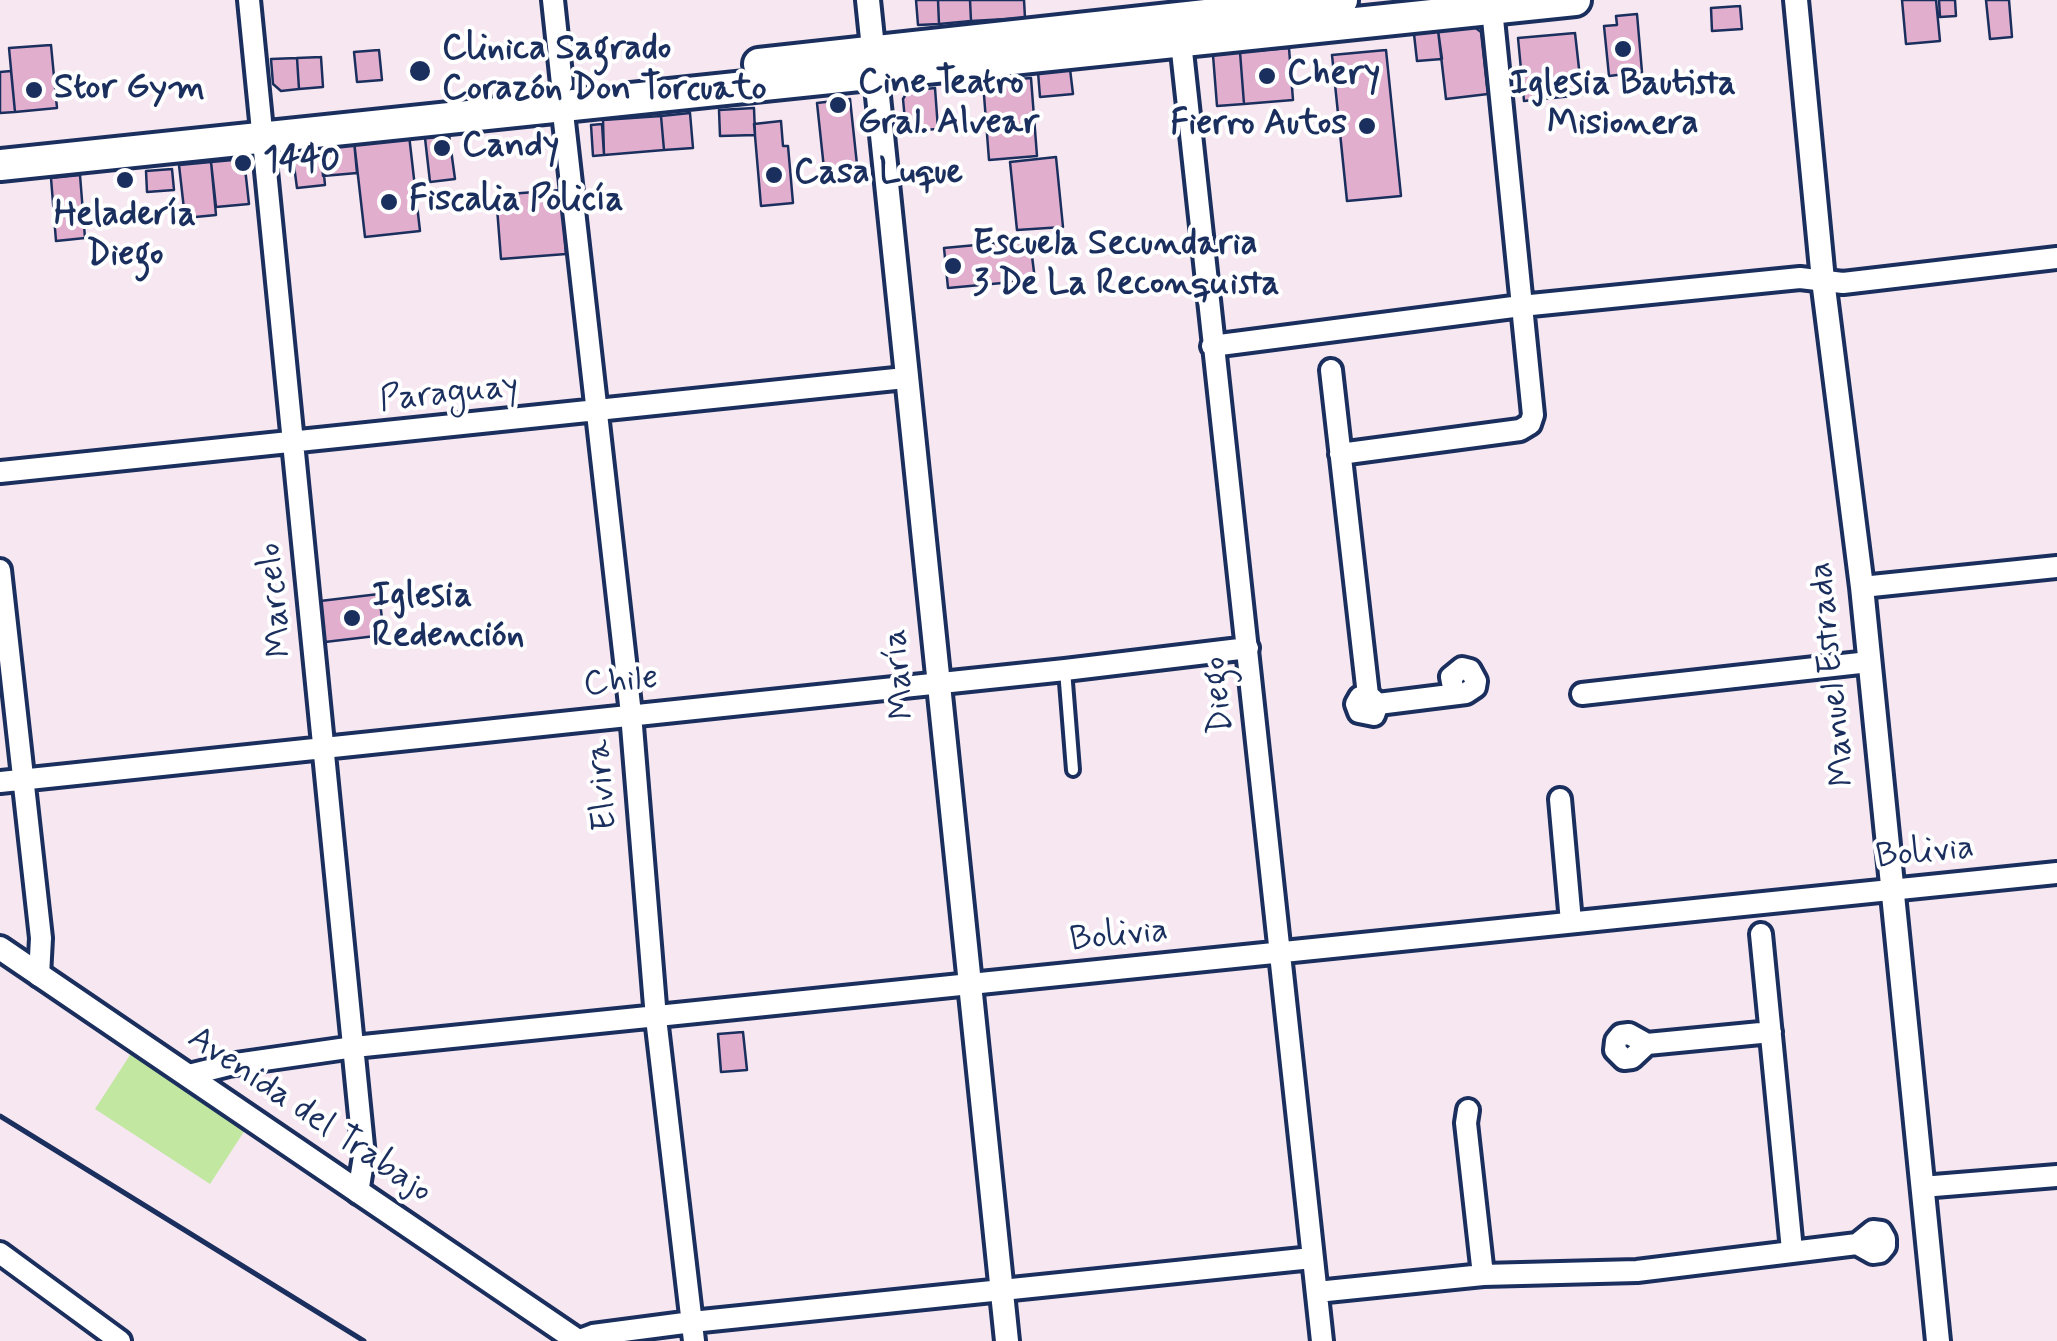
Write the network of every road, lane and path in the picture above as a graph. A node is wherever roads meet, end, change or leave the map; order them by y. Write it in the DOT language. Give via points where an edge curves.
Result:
graph roads {
  1 [pos="249,0"];
  2 [pos="553,0"];
  3 [pos="868,0"];
  4 [pos="1342,0"];
  5 [pos="1575,0"];
  6 [pos="1796,0"];
  7 [pos="1492,9"];
  8 [pos="1181,20"];
  9 [pos="873,63"];
  10 [pos="562,94"];
  11 [pos="263,129"];
  12 [pos="0,144"];
  13 [pos="0,165"];
  14 [pos="2057,258"];
  15 [pos="1823,280"];
  16 [pos="1522,306"];
  17 [pos="1212,346"];
  18 [pos="1331,370"];
  19 [pos="905,378"];
  20 [pos="596,412"];
  21 [pos="294,444"];
  22 [pos="1340,454"];
  23 [pos="0,472"];
  24 [pos="2057,567"];
  25 [pos="0,570"];
  26 [pos="1862,587"];
  27 [pos="1248,648"];
  28 [pos="1869,662"];
  29 [pos="1065,670"];
  30 [pos="937,683"];
  31 [pos="1454,693"];
  32 [pos="1582,694"];
  33 [pos="631,714"];
  34 [pos="326,747"];
  35 [pos="1074,770"];
  36 [pos="23,779"];
  37 [pos="0,782"];
  38 [pos="1560,800"];
  39 [pos="2057,873"];
  40 [pos="1890,890"];
  41 [pos="1571,922"];
  42 [pos="1761,934"];
  43 [pos="0,948"];
  44 [pos="1278,952"];
  45 [pos="39,976"];
  46 [pos="969,986"];
  47 [pos="656,1018"];
  48 [pos="1771,1032"];
  49 [pos="1647,1044"];
  50 [pos="354,1047"];
  51 [pos="190,1076"];
  52 [pos="1468,1110"];
  53 [pos="2057,1176"];
  54 [pos="1922,1187"];
  55 [pos="358,1192"];
  56 [pos="1857,1244"];
  57 [pos="1792,1250"];
  58 [pos="0,1253"];
  59 [pos="1312,1258"];
  60 [pos="1482,1275"];
  61 [pos="1002,1290"];
  62 [pos="1317,1292"];
  63 [pos="693,1332"];
  64 [pos="120,1341"];
  65 [pos="577,1341"];
  66 [pos="1007,1341"];
  67 [pos="1322,1341"];
  68 [pos="1938,1341"];
  1 -- 11 [label="street, Marcelo"];
  2 -- 10 [label="street, Elvira"];
  3 -- 9 [label="street, María"];
  4 -- 8 [label="main road"];
  5 -- 7 [label="main road"];
  6 -- 15 [label="street, Manuel Estrada"];
  7 -- 8 [label="main road"];
  7 -- 16 [label="street"];
  8 -- 9 [label="main road"];
  8 -- 17 [label="street, Diego"];
  9 -- 10 [label="main road"];
  9 -- 19 [label="street, María"];
  10 -- 11 [label="main road"];
  10 -- 20 [label="street, Elvira"];
  11 -- 12 [label="main road"];
  11 -- 13 [label="main road"];
  11 -- 21 [label="street, Marcelo"];
  14 -- 15 [label="street"];
  15 -- 16 [label="street"];
  15 -- 26 [label="street, Manuel Estrada"];
  16 -- 17 [label="street"];
  16 -- 22 [label="street" via="1530,424"];
  17 -- 27 [label="street, Diego"];
  18 -- 22 [label="street"];
  19 -- 20 [label="street, Paraguay"];
  19 -- 30 [label="street, María"];
  20 -- 21 [label="street, Paraguay"];
  20 -- 33 [label="street, Elvira"];
  21 -- 23 [label="street, Paraguay"];
  21 -- 34 [label="street, Marcelo"];
  22 -- 31 [label="street" via="1373,700"];
  24 -- 26 [label="street"];
  25 -- 36 [label="street"];
  26 -- 28 [label="street, Manuel Estrada"];
  27 -- 29 [label="street, Chile"];
  27 -- 44 [label="street, Diego"];
  28 -- 32 [label="street"];
  28 -- 40 [label="street, Manuel Estrada"];
  29 -- 30 [label="street, Chile"];
  29 -- 35 [label="lane"];
  30 -- 33 [label="street, Chile"];
  30 -- 46 [label="street, María"];
  33 -- 34 [label="street, Chile"];
  33 -- 47 [label="street, Elvira"];
  34 -- 36 [label="street, Chile"];
  34 -- 50 [label="street, Marcelo"];
  36 -- 37 [label="street, Chile"];
  36 -- 45 [label="street" via="41,938"];
  38 -- 41 [label="street"];
  39 -- 40 [label="street, Bolivia"];
  40 -- 41 [label="street, Bolivia"];
  40 -- 54 [label="street, Manuel Estrada"];
  41 -- 44 [label="street, Bolivia"];
  42 -- 48 [label="street"];
  43 -- 45 [label="street, Avenida del Trabajo"];
  44 -- 46 [label="street, Bolivia"];
  44 -- 59 [label="street, Diego"];
  45 -- 51 [label="street, Avenida del Trabajo"];
  46 -- 47 [label="street, Bolivia"];
  46 -- 61 [label="street, María"];
  47 -- 50 [label="street, Bolivia"];
  47 -- 63 [label="street, Elvira"];
  48 -- 49 [label="street"];
  48 -- 57 [label="street"];
  50 -- 51 [label="street, Bolivia"];
  50 -- 55 [label="street, Marcelo" via="364,1156"];
  51 -- 55 [label="street, Avenida del Trabajo"];
  52 -- 60 [label="street"];
  53 -- 54 [label="street"];
  54 -- 68 [label="street, Manuel Estrada"];
  55 -- 65 [label="street, Avenida del Trabajo"];
  56 -- 57 [label="street"];
  57 -- 60 [label="street" via="1637,1271"];
  58 -- 64 [label="street"];
  59 -- 61 [label="street"];
  59 -- 62 [label="street, Diego"];
  60 -- 62 [label="street"];
  61 -- 63 [label="street"];
  61 -- 66 [label="street, María"];
  62 -- 67 [label="street, Diego"];
  63 -- 65 [label="street"];
}
